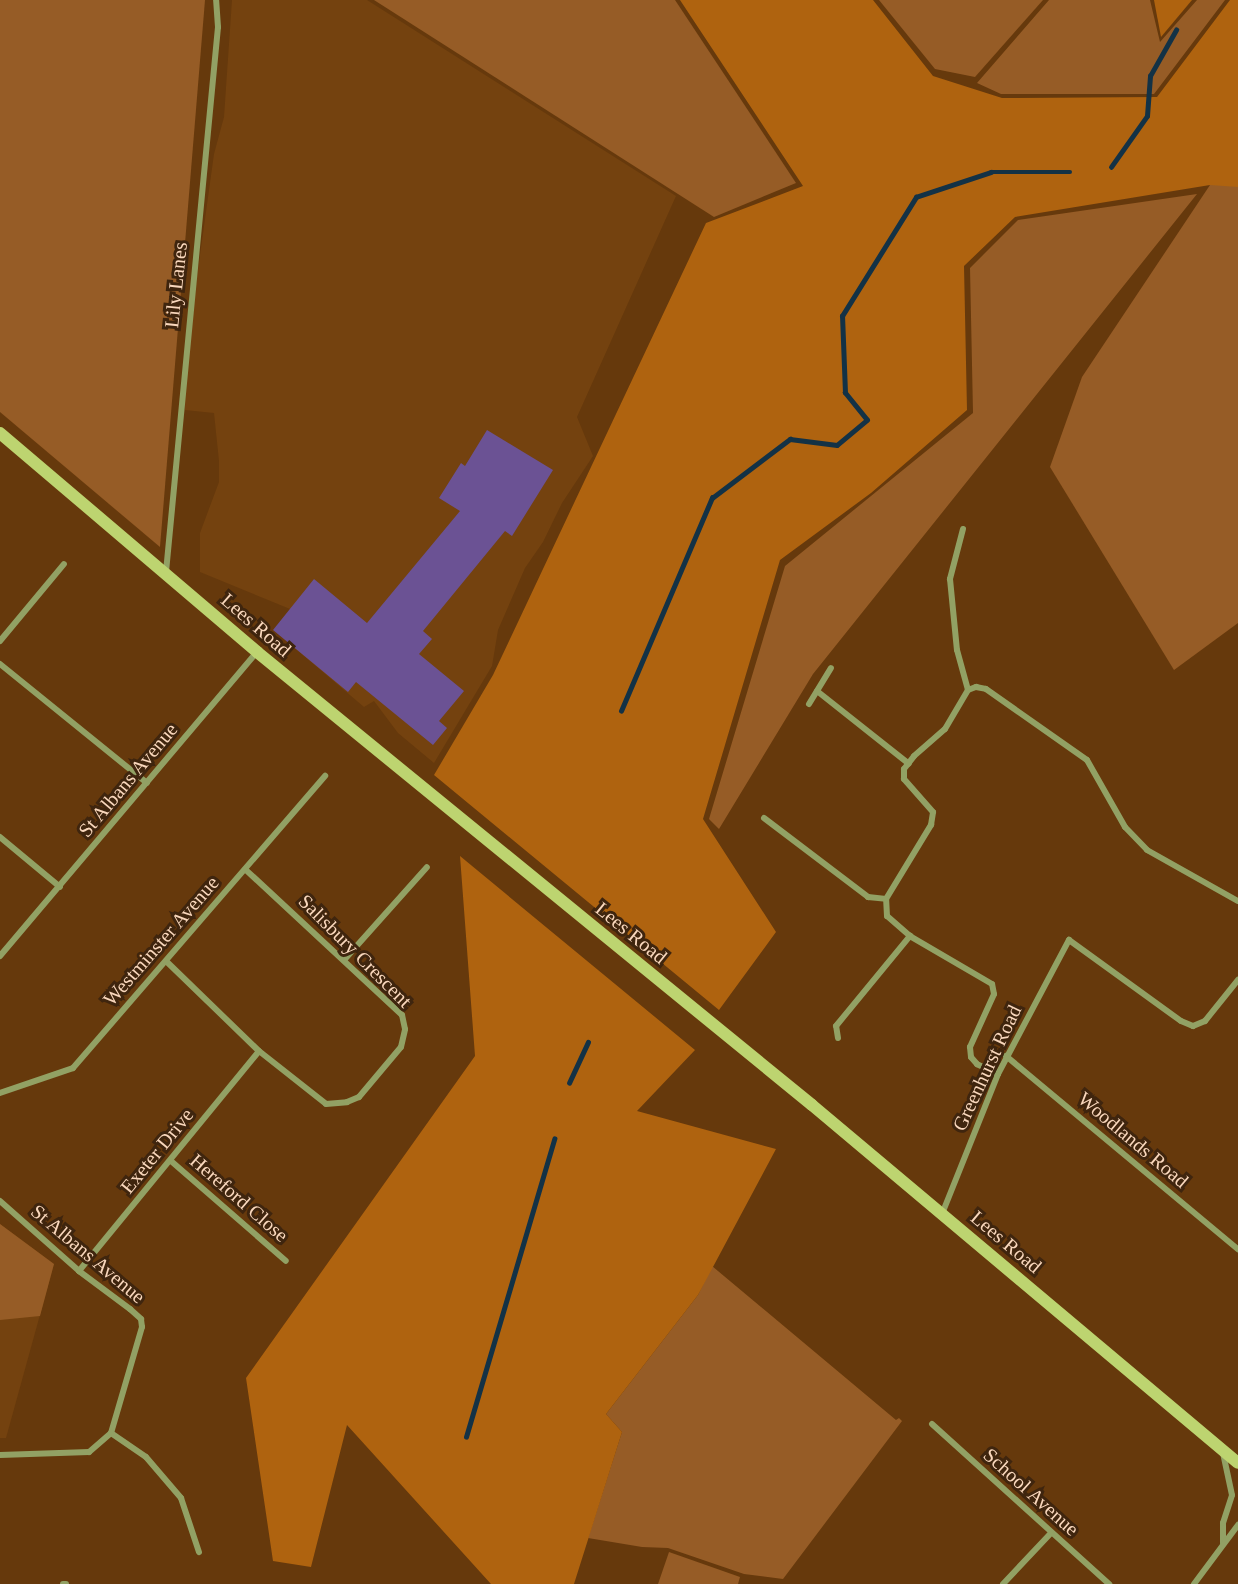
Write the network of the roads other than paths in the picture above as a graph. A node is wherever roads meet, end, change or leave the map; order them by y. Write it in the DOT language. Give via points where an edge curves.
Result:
graph roads {
  1 [pos="216,0"];
  2 [pos="0,433"];
  3 [pos="963,530"];
  4 [pos="64,564"];
  5 [pos="166,572"];
  6 [pos="0,641"];
  7 [pos="257,652"];
  8 [pos="0,664"];
  9 [pos="831,668"];
  10 [pos="968,690"];
  11 [pos="817,691"];
  12 [pos="809,704"];
  13 [pos="909,764"];
  14 [pos="325,776"];
  15 [pos="147,783"];
  16 [pos="764,818"];
  17 [pos="0,837"];
  18 [pos="427,867"];
  19 [pos="245,869"];
  20 [pos="60,886"];
  21 [pos="886,899"];
  22 [pos="1238,901"];
  23 [pos="910,936"];
  24 [pos="0,956"];
  25 [pos="345,959"];
  26 [pos="166,961"];
  27 [pos="1238,980"];
  28 [pos="838,1038"];
  29 [pos="259,1052"];
  30 [pos="1006,1056"];
  31 [pos="998,1074"];
  32 [pos="0,1092"];
  33 [pos="171,1161"];
  34 [pos="0,1201"];
  35 [pos="942,1214"];
  36 [pos="1238,1249"];
  37 [pos="286,1261"];
  38 [pos="79,1271"];
  39 [pos="932,1424"];
  40 [pos="111,1433"];
  41 [pos="1222,1450"];
  42 [pos="0,1455"];
  43 [pos="1238,1463"];
  44 [pos="1238,1525"];
  45 [pos="1051,1533"];
  46 [pos="1223,1543"];
  47 [pos="200,1552"];
  48 [pos="1003,1584"];
  49 [pos="1109,1584"];
  50 [pos="1194,1584"];
  1 -- 5 [label="street, Lily Lanes" via="218,27"];
  2 -- 5 [label="main road, Lees Road"];
  3 -- 10 [label="street" via="950,579 957,650"];
  4 -- 6 [label="street"];
  5 -- 7 [label="main road, Lees Road"];
  7 -- 15 [label="street, St Albans Avenue"];
  7 -- 35 [label="main road, Lees Road"];
  8 -- 15 [label="street"];
  9 -- 11 [label="street"];
  10 -- 13 [label="street" via="945,729"];
  10 -- 22 [label="street" via="986,689 1087,760 1125,827 1147,850"];
  11 -- 12 [label="street"];
  11 -- 13 [label="street"];
  13 -- 21 [label="street" via="904,769 904,779 933,812 931,825"];
  14 -- 19 [label="street, Westminster Avenue"];
  15 -- 20 [label="street, St Albans Avenue"];
  16 -- 21 [label="street" via="868,897"];
  17 -- 20 [label="street"];
  18 -- 25 [label="street"];
  19 -- 25 [label="street, Salisbury Crescent"];
  19 -- 26 [label="street, Westminster Avenue"];
  20 -- 24 [label="street, St Albans Avenue"];
  21 -- 23 [label="street" via="887,916"];
  23 -- 28 [label="street" via="836,1026"];
  23 -- 31 [label="street" via="992,984 994,988 970,1047 977,1064"];
  25 -- 29 [label="street, Salisbury Crescent" via="402,1015 405,1029 401,1047 359,1097 326,1104"];
  26 -- 29 [label="street, Salisbury Crescent"];
  26 -- 32 [label="street, Westminster Avenue" via="73,1068"];
  27 -- 30 [label="street, Greenhurst Road" via="1205,1021 1193,1026 1069,940"];
  29 -- 33 [label="street, Exeter Drive"];
  30 -- 31 [label="street, Greenhurst Road"];
  30 -- 36 [label="street, Woodlands Road"];
  31 -- 35 [label="street, Greenhurst Road"];
  33 -- 37 [label="street, Hereford Close"];
  33 -- 38 [label="street, Exeter Drive"];
  34 -- 38 [label="street, St Albans Avenue"];
  35 -- 41 [label="main road, Lees Road"];
  38 -- 40 [label="street, St Albans Avenue" via="141,1319 142,1327"];
  39 -- 45 [label="street, School Avenue"];
  40 -- 42 [label="street" via="89,1452"];
  40 -- 47 [label="street" via="146,1457 181,1498"];
  41 -- 43 [label="main road, Lees Road"];
  41 -- 46 [label="street" via="1232,1496 1223,1523"];
  44 -- 46 [label="street"];
  45 -- 48 [label="street"];
  45 -- 49 [label="street, School Avenue"];
  46 -- 50 [label="street"];
}
